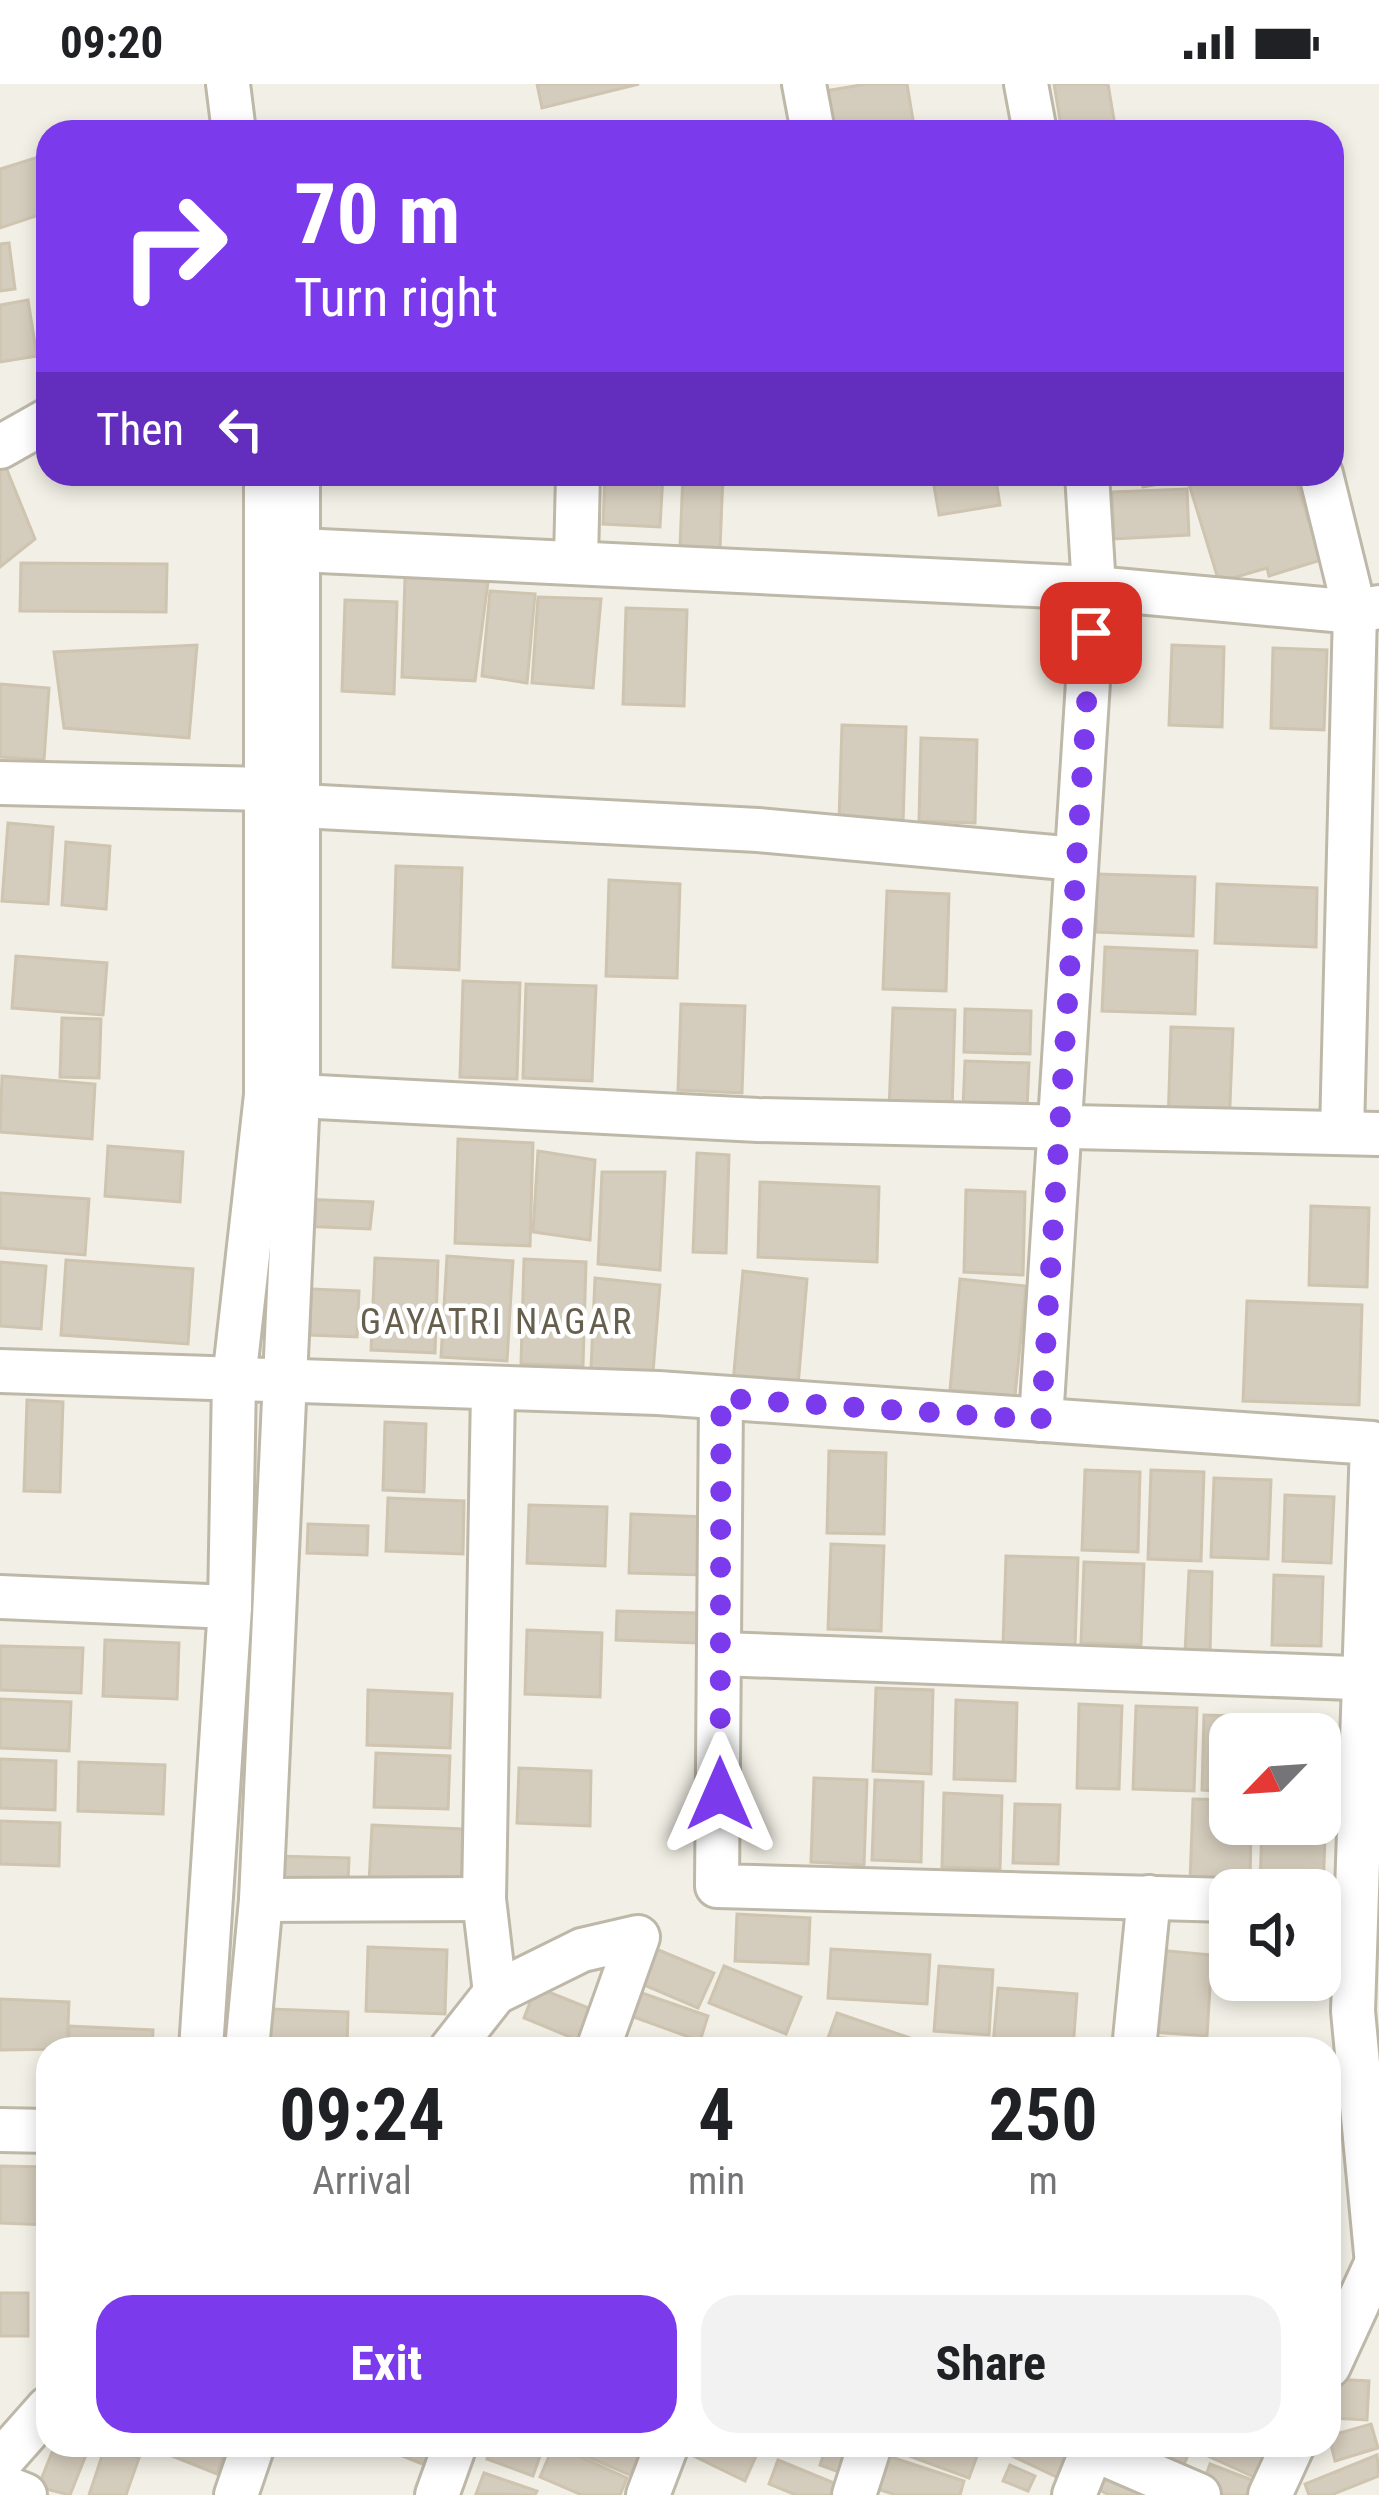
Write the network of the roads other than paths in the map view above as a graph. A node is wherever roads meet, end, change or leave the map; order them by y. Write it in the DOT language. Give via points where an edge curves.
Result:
graph roads {
  1 [pos="228,84"];
  2 [pos="804,84"];
  3 [pos="1026,84"];
  4 [pos="232,120"];
  5 [pos="811,120"];
  6 [pos="1033,120"];
  7 [pos="36,427"];
  8 [pos="0,447"];
  9 [pos="267,486"];
  10 [pos="298,486"];
  11 [pos="578,486"];
  12 [pos="1088,486"];
  13 [pos="1326,486"];
  14 [pos="299,550"];
  15 [pos="577,561"];
  16 [pos="1094,588"];
  17 [pos="1367,610"];
  18 [pos="0,783"];
  19 [pos="284,798"];
  20 [pos="1076,859"];
  21 [pos="1363,929"];
  22 [pos="298,1096"];
  23 [pos="1059,1127"];
  24 [pos="1360,1133"];
  25 [pos="0,1371"];
  26 [pos="234,1380"];
  27 [pos="284,1382"];
  28 [pos="493,1390"];
  29 [pos="721,1398"];
  30 [pos="1041,1420"];
  31 [pos="1376,1443"];
  32 [pos="0,1597"];
  33 [pos="230,1607"];
  34 [pos="721,1654"];
  35 [pos="1373,1678"];
  36 [pos="1341,1886"];
  37 [pos="1149,1897"];
  38 [pos="484,1899"];
  39 [pos="1209,1899"];
  40 [pos="261,1900"];
  41 [pos="1341,1926"];
  42 [pos="495,1993"];
  43 [pos="202,2037"];
  44 [pos="248,2037"];
  45 [pos="460,2037"];
  46 [pos="602,2037"];
  47 [pos="1135,2037"];
  48 [pos="0,2130"];
  49 [pos="36,2132"];
  50 [pos="1377,2276"];
  51 [pos="1341,2344"];
  52 [pos="36,2422"];
  53 [pos="249,2457"];
  54 [pos="451,2457"];
  55 [pos="662,2457"];
  56 [pos="866,2457"];
  57 [pos="1089,2457"];
  58 [pos="1114,2457"];
  59 [pos="1287,2457"];
  60 [pos="0,2462"];
  61 [pos="0,2485"];
  62 [pos="1190,2493"];
  63 [pos="26,2495"];
  64 [pos="236,2495"];
  65 [pos="437,2495"];
  66 [pos="648,2495"];
  67 [pos="854,2495"];
  68 [pos="1075,2495"];
  69 [pos="1270,2495"];
  1 -- 4 [label="street"];
  2 -- 5 [label="street"];
  3 -- 6 [label="street"];
  7 -- 8 [label="street"];
  9 -- 19 [label="street"];
  10 -- 14 [label="street"];
  11 -- 15 [label="street"];
  12 -- 16 [label="street"];
  13 -- 17 [label="street"];
  14 -- 15 [label="street"];
  14 -- 19 [label="street"];
  15 -- 16 [label="street"];
  16 -- 17 [label="street"];
  16 -- 20 [label="street"];
  17 -- 21 [label="street"];
  18 -- 19 [label="street"];
  19 -- 20 [label="street"];
  19 -- 22 [label="street"];
  19 -- 26 [label="street" via="266,1095"];
  20 -- 23 [label="street"];
  21 -- 24 [label="street"];
  22 -- 23 [label="street"];
  22 -- 27 [label="street"];
  23 -- 24 [label="street"];
  23 -- 30 [label="street"];
  25 -- 26 [label="street"];
  26 -- 27 [label="street"];
  26 -- 33 [label="street"];
  27 -- 28 [label="street"];
  27 -- 40 [label="street"];
  28 -- 29 [label="street"];
  28 -- 38 [label="street"];
  29 -- 30 [label="street"];
  29 -- 34 [label="street"];
  30 -- 31 [label="street"];
  31 -- 35 [label="street"];
  32 -- 33 [label="street"];
  33 -- 43 [label="street"];
  34 -- 35 [label="street"];
  34 -- 37 [label="street" via="717,1886"];
  35 -- 36 [label="street"];
  37 -- 39 [label="street"];
  37 -- 47 [label="street"];
  38 -- 40 [label="street"];
  38 -- 42 [label="street"];
  40 -- 44 [label="street"];
  41 -- 50 [label="street"];
  42 -- 45 [label="street"];
  42 -- 46 [label="street" via="582,1950 638,1937"];
  48 -- 49 [label="street"];
  50 -- 51 [label="street"];
  52 -- 60 [label="street"];
  53 -- 64 [label="street"];
  54 -- 65 [label="street"];
  55 -- 66 [label="street"];
  56 -- 67 [label="street"];
  57 -- 68 [label="street"];
  58 -- 62 [label="street"];
  59 -- 69 [label="street"];
  61 -- 63 [label="street"];
}
